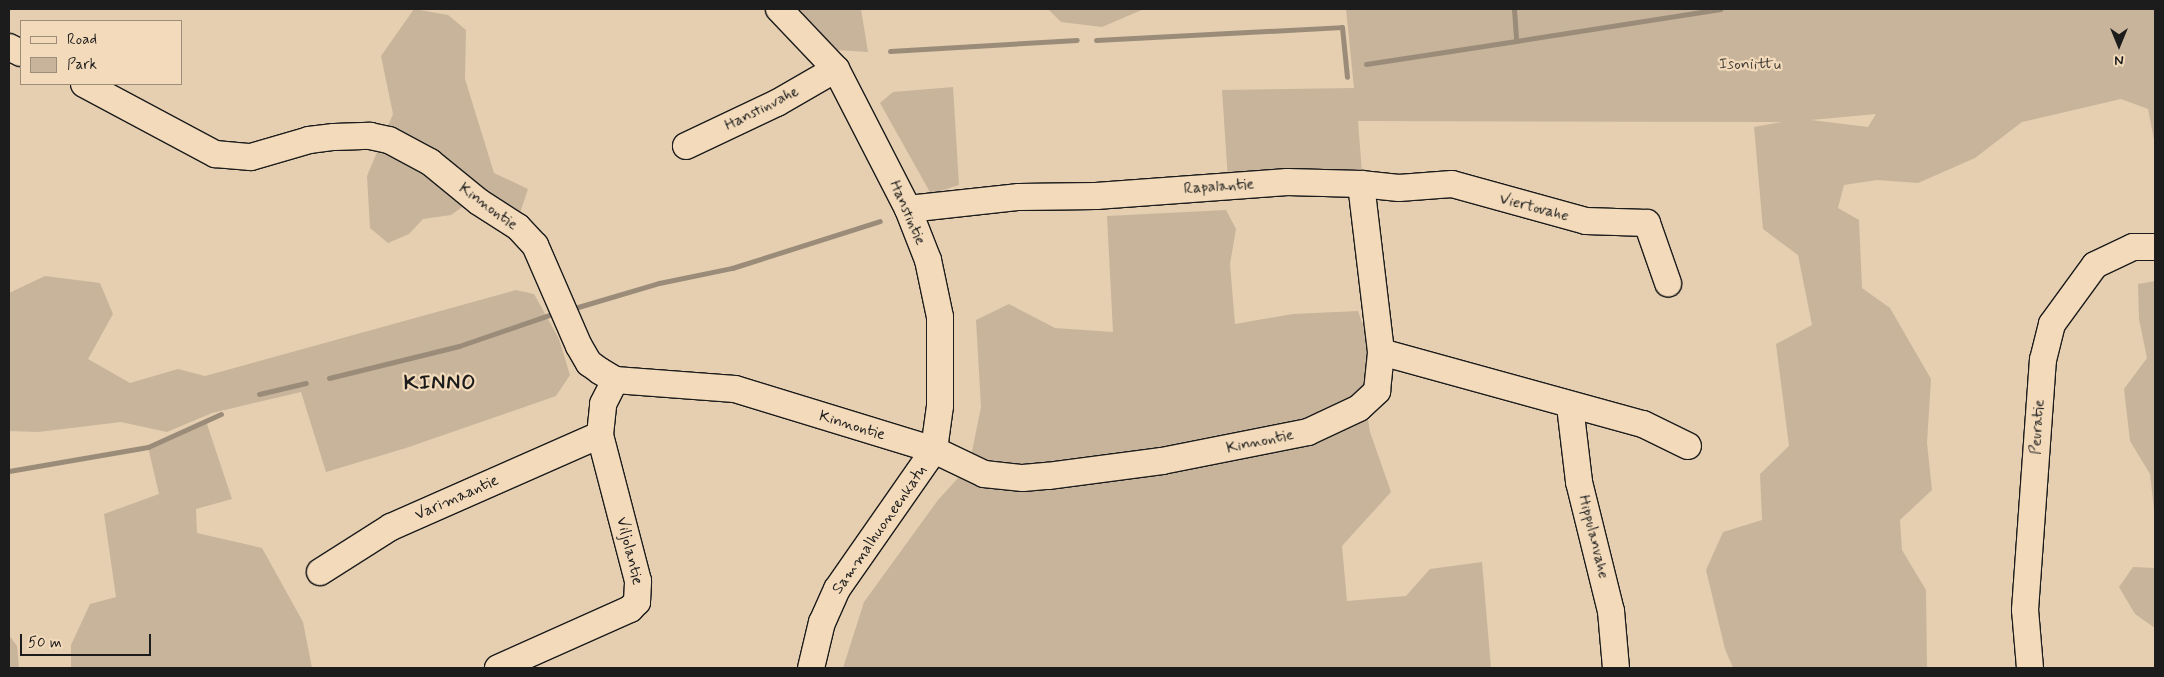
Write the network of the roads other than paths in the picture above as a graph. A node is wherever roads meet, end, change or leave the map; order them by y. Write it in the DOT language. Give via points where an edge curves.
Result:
graph roads {
  1 [pos="779,9"];
  2 [pos="836,69"];
  3 [pos="86,85"];
  4 [pos="686,146"];
  5 [pos="1360,184"];
  6 [pos="908,209"];
  7 [pos="2155,247"];
  8 [pos="1668,283"];
  9 [pos="1381,352"];
  10 [pos="614,380"];
  11 [pos="1570,406"];
  12 [pos="600,434"];
  13 [pos="1688,446"];
  14 [pos="934,450"];
  15 [pos="320,572"];
  16 [pos="498,668"];
  17 [pos="811,668"];
  18 [pos="1616,668"];
  19 [pos="2030,668"];
  1 -- 2 [label="street, Hanstintie"];
  2 -- 4 [label="street, Hanstinvahe" via="777,104"];
  2 -- 6 [label="street, Hanstintie"];
  3 -- 10 [label="street, Kinnontie" via="215,154 251,157 309,140 370,136 388,140 430,162 479,202 518,227 535,245 589,363"];
  5 -- 6 [label="street, Rapalantie" via="1287,182 1096,196 1019,197"];
  5 -- 8 [label="street, Viertovahe" via="1399,188 1452,184 1586,221 1647,224"];
  5 -- 9 [label="street"];
  6 -- 14 [label="street, Hanstintie" via="928,260 940,317 940,406"];
  7 -- 19 [label="street, Peuratie" via="2133,247 2095,265 2052,324 2043,360 2025,610"];
  9 -- 11 [label="street"];
  9 -- 14 [label="street, Kinnontie" via="1376,391 1359,408 1308,432 1162,461 1023,478 984,474"];
  10 -- 12 [label="street, Viljolantie" via="603,404"];
  10 -- 14 [label="street, Kinnontie" via="735,389"];
  11 -- 13 [label="street" via="1643,424"];
  11 -- 18 [label="street, Hippulanvahe" via="1580,482 1611,611"];
  12 -- 15 [label="street, Varimaantie" via="391,527"];
  12 -- 16 [label="street, Viljolantie" via="638,581 637,602 630,609"];
  14 -- 17 [label="street, Sammalhuoneenkatu" via="836,589 822,622"];
}
